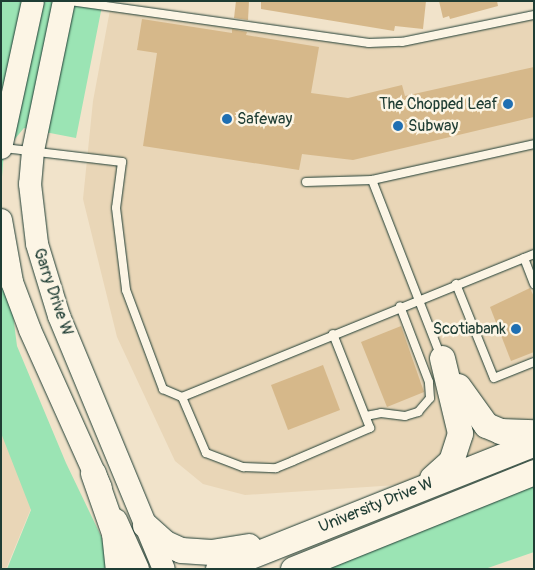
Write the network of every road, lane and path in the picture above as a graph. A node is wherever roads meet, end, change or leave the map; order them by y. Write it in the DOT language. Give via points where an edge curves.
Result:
graph roads {
  1 [pos="33,1"];
  2 [pos="64,1"];
  3 [pos="70,1"];
  4 [pos="534,14"];
  5 [pos="534,144"];
  6 [pos="1,148"];
  7 [pos="33,151"];
  8 [pos="372,180"];
  9 [pos="306,182"];
  10 [pos="1,220"];
  11 [pos="534,254"];
  12 [pos="524,258"];
  13 [pos="456,284"];
  14 [pos="534,284"];
  15 [pos="418,298"];
  16 [pos="400,306"];
  17 [pos="333,334"];
  18 [pos="442,358"];
  19 [pos="534,362"];
  20 [pos="182,397"];
  21 [pos="366,416"];
  22 [pos="534,432"];
  23 [pos="534,443"];
  24 [pos="534,472"];
  25 [pos="93,473"];
  26 [pos="427,483"];
  27 [pos="146,525"];
  28 [pos="296,538"];
  29 [pos="118,569"];
  30 [pos="138,569"];
  31 [pos="164,569"];
  32 [pos="218,569"];
  33 [pos="293,569"];
  1 -- 6 [label="main road"];
  2 -- 7 [label="main road, Garry Drive W"];
  3 -- 4 [label="lane" via="369,43 402,42"];
  5 -- 8 [label="lane"];
  6 -- 7 [label="lane"];
  7 -- 20 [label="lane" via="122,162 116,208 126,290 163,389"];
  7 -- 27 [label="main road, Garry Drive W" via="32,214 46,279"];
  8 -- 9 [label="lane"];
  8 -- 15 [label="lane"];
  10 -- 25 [label="main road, Garry Drive W" via="12,282"];
  11 -- 12 [label="lane"];
  12 -- 13 [label="lane"];
  12 -- 14 [label="lane"];
  13 -- 15 [label="lane"];
  13 -- 19 [label="lane" via="494,378"];
  15 -- 16 [label="lane"];
  15 -- 18 [label="lane"];
  16 -- 17 [label="lane"];
  16 -- 21 [label="lane" via="429,382 430,398 418,412 405,416 380,412"];
  17 -- 20 [label="lane"];
  17 -- 21 [label="lane"];
  18 -- 22 [label="main road" via="475,413 486,425 500,431"];
  18 -- 26 [label="main road" via="460,433 451,461"];
  20 -- 21 [label="lane" via="206,453 243,467 276,468 293,461 370,428"];
  23 -- 26 [label="main road, University Drive W"];
  24 -- 33 [label="main road, University Drive W"];
  25 -- 29 [label="main road" via="114,533"];
  25 -- 30 [label="main road, Garry Drive W"];
  26 -- 28 [label="main road, University Drive W"];
  27 -- 28 [label="main road" via="165,543 196,552"];
  27 -- 31 [label="main road, Garry Drive W"];
  28 -- 32 [label="main road, University Drive W"];
}
